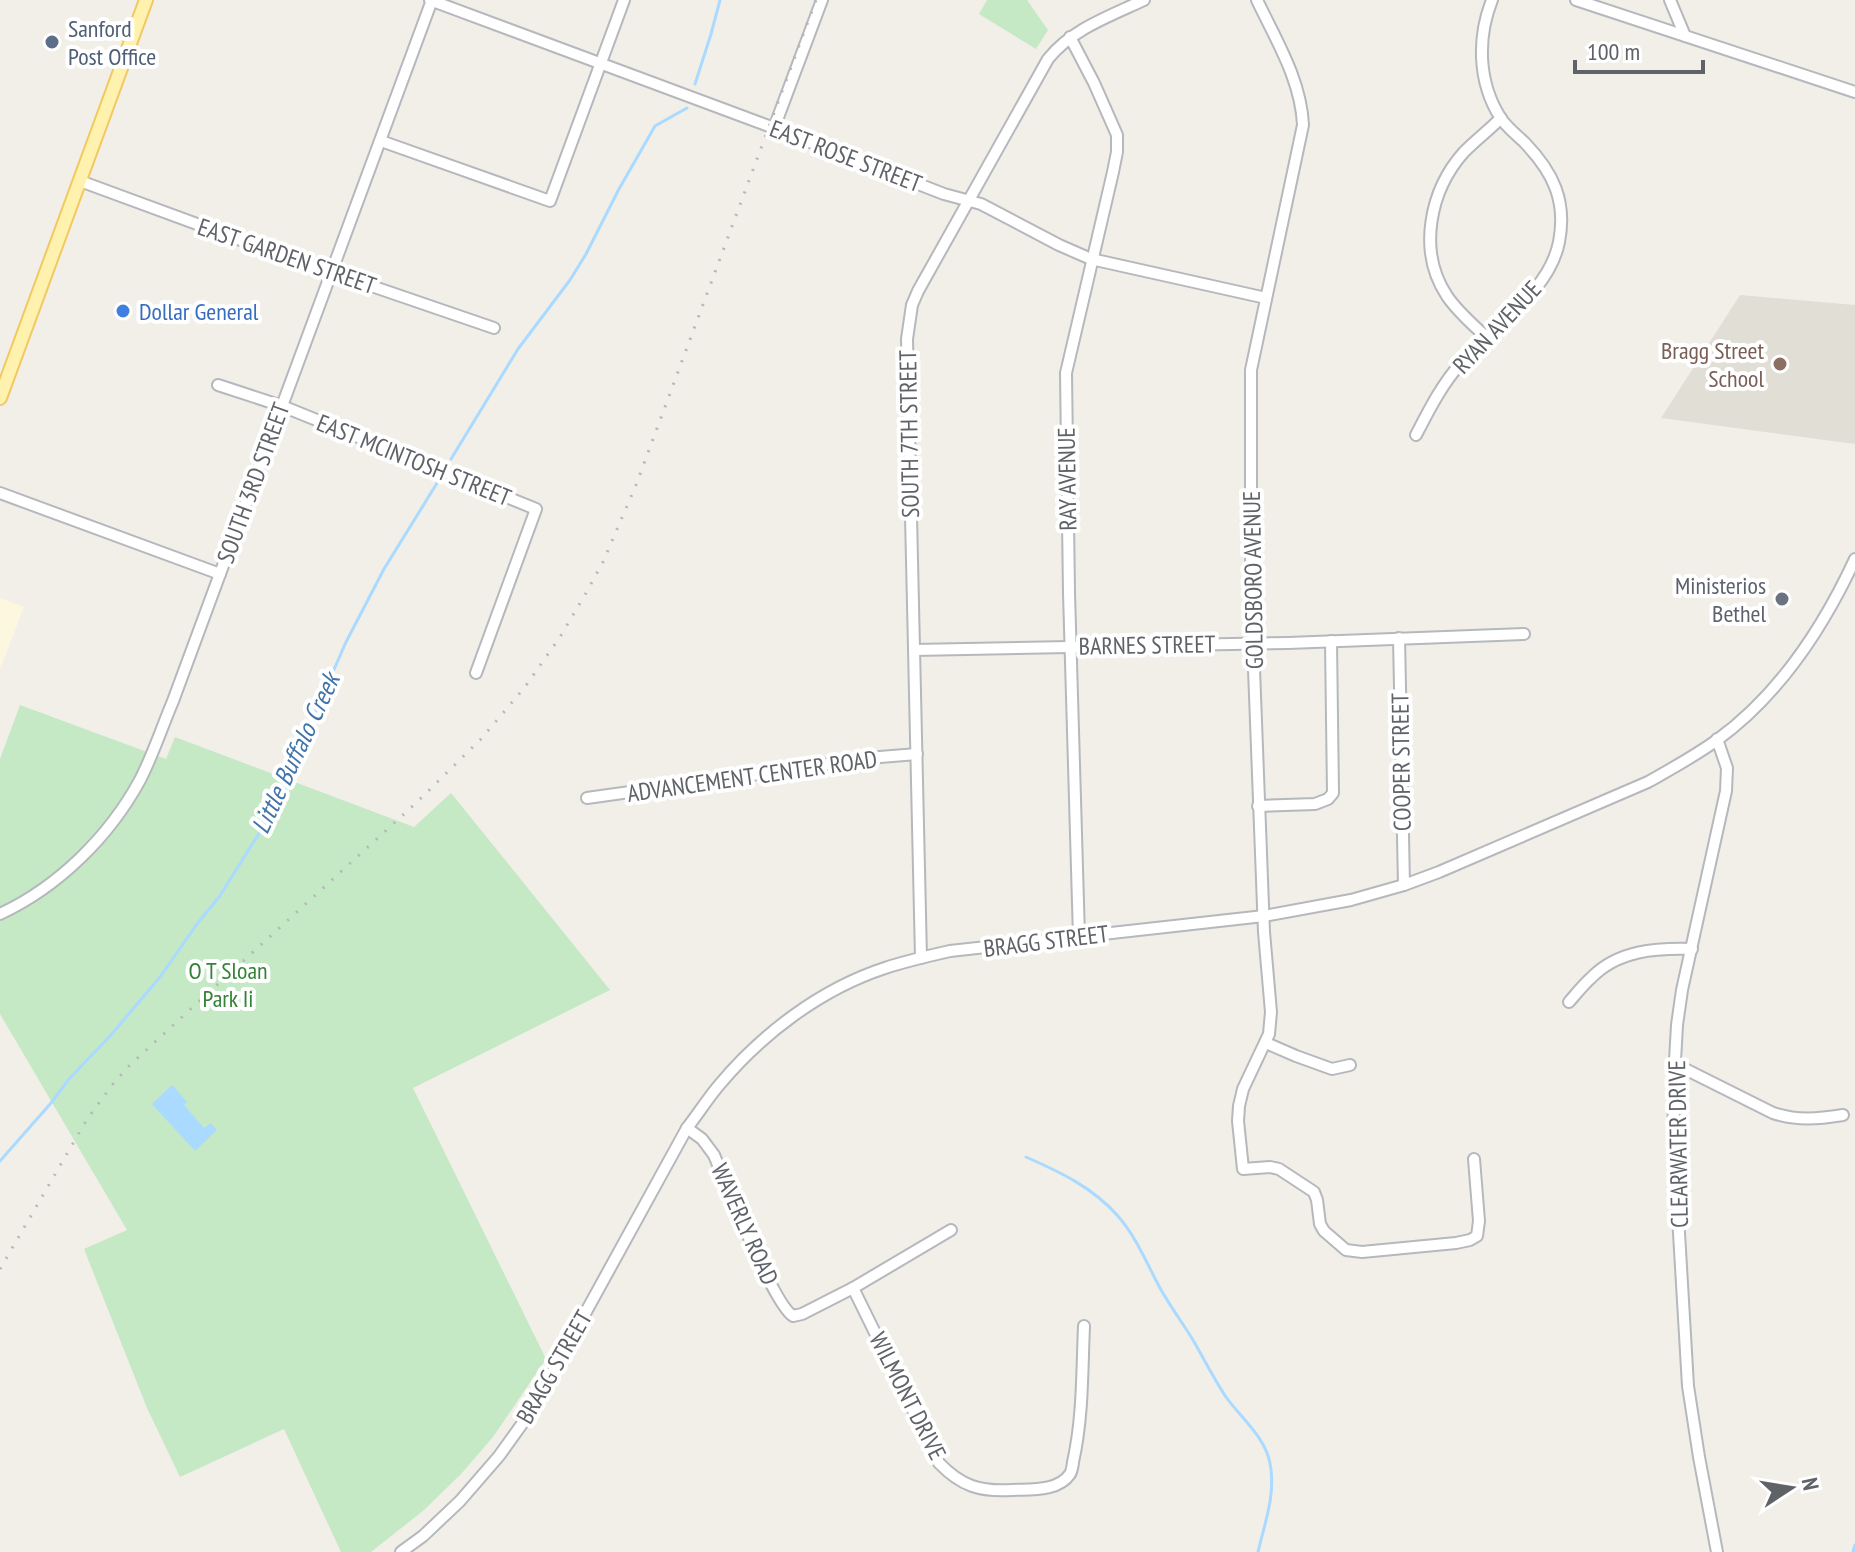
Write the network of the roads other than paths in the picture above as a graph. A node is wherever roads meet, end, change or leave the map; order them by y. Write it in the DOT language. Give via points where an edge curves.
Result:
graph roads {
  1 [pos="146,0"];
  2 [pos="431,0"];
  3 [pos="624,0"];
  4 [pos="822,0"];
  5 [pos="1144,0"];
  6 [pos="1257,0"];
  7 [pos="1492,0"];
  8 [pos="1576,0"];
  9 [pos="1670,0"];
  10 [pos="1685,36"];
  11 [pos="1070,37"];
  12 [pos="601,63"];
  13 [pos="1855,92"];
  14 [pos="1501,118"];
  15 [pos="774,128"];
  16 [pos="381,141"];
  17 [pos="80,181"];
  18 [pos="968,201"];
  19 [pos="1091,259"];
  20 [pos="332,273"];
  21 [pos="1266,298"];
  22 [pos="494,328"];
  23 [pos="1485,336"];
  24 [pos="218,385"];
  25 [pos="0,398"];
  26 [pos="282,406"];
  27 [pos="1416,435"];
  28 [pos="0,493"];
  29 [pos="1855,559"];
  30 [pos="220,574"];
  31 [pos="1524,634"];
  32 [pos="1399,638"];
  33 [pos="1331,641"];
  34 [pos="1253,643"];
  35 [pos="1072,647"];
  36 [pos="914,650"];
  37 [pos="476,673"];
  38 [pos="1717,739"];
  39 [pos="917,754"];
  40 [pos="587,798"];
  41 [pos="1258,806"];
  42 [pos="1404,885"];
  43 [pos="0,914"];
  44 [pos="1264,916"];
  45 [pos="1079,937"];
  46 [pos="1692,949"];
  47 [pos="921,958"];
  48 [pos="1569,1002"];
  49 [pos="1266,1043"];
  50 [pos="1675,1064"];
  51 [pos="1350,1065"];
  52 [pos="1843,1115"];
  53 [pos="687,1128"];
  54 [pos="1474,1159"];
  55 [pos="951,1230"];
  56 [pos="853,1288"];
  57 [pos="1084,1326"];
  58 [pos="401,1552"];
  59 [pos="1717,1552"];
  1 -- 17 [label="main road"];
  2 -- 12 [label="street, EAST ROSE STREET"];
  2 -- 16 [label="street, SOUTH 3RD STREET"];
  3 -- 12 [label="street"];
  4 -- 15 [label="street"];
  5 -- 11 [label="street, SOUTH 7TH STREET"];
  6 -- 21 [label="street, GOLDSBORO AVENUE" via="1294,77 1303,125"];
  7 -- 14 [label="street, RYAN AVENUE" via="1481,56 1483,76"];
  8 -- 10 [label="street"];
  9 -- 10 [label="street"];
  10 -- 13 [label="street"];
  11 -- 18 [label="street, SOUTH 7TH STREET" via="1041,68"];
  11 -- 19 [label="street, RAY AVENUE" via="1118,143"];
  12 -- 15 [label="street, EAST ROSE STREET"];
  12 -- 16 [label="street" via="550,201"];
  14 -- 23 [label="street" via="1449,172 1438,192 1430,233 1446,295"];
  14 -- 23 [label="street, RYAN AVENUE" via="1542,161 1557,193 1561,227 1551,267 1541,283"];
  15 -- 18 [label="street, EAST ROSE STREET"];
  16 -- 20 [label="street, SOUTH 3RD STREET"];
  17 -- 20 [label="street, EAST GARDEN STREET"];
  17 -- 25 [label="main road"];
  18 -- 19 [label="street, EAST ROSE STREET"];
  18 -- 36 [label="street, SOUTH 7TH STREET" via="918,291 908,324"];
  19 -- 21 [label="street, EAST ROSE STREET"];
  19 -- 35 [label="street, RAY AVENUE" via="1066,373"];
  20 -- 22 [label="street, EAST GARDEN STREET"];
  20 -- 26 [label="street, SOUTH 3RD STREET"];
  21 -- 34 [label="street, GOLDSBORO AVENUE" via="1251,370"];
  23 -- 27 [label="street, RYAN AVENUE" via="1443,386"];
  24 -- 26 [label="street, EAST MCINTOSH STREET"];
  26 -- 30 [label="street, SOUTH 3RD STREET"];
  26 -- 37 [label="street, EAST MCINTOSH STREET" via="536,509"];
  28 -- 30 [label="street"];
  29 -- 38 [label="street, BRAGG STREET" via="1830,610 1794,663"];
  30 -- 43 [label="street, SOUTH 3RD STREET" via="149,760 127,802 72,865"];
  31 -- 32 [label="street, BARNES STREET"];
  32 -- 33 [label="street, BARNES STREET"];
  32 -- 42 [label="street, COOPER STREET"];
  33 -- 34 [label="street, BARNES STREET"];
  33 -- 41 [label="street" via="1333,793 1315,804"];
  34 -- 35 [label="street, BARNES STREET"];
  34 -- 41 [label="street, GOLDSBORO AVENUE"];
  35 -- 36 [label="street, BARNES STREET"];
  35 -- 45 [label="street, RAY AVENUE"];
  36 -- 39 [label="street, SOUTH 7TH STREET"];
  38 -- 42 [label="street, BRAGG STREET" via="1648,782"];
  38 -- 46 [label="street, CLEARWATER DRIVE" via="1727,768 1726,791"];
  39 -- 40 [label="street, ADVANCEMENT CENTER ROAD"];
  39 -- 47 [label="street, SOUTH 7TH STREET"];
  41 -- 44 [label="street, GOLDSBORO AVENUE"];
  42 -- 44 [label="street, BRAGG STREET"];
  44 -- 45 [label="street, BRAGG STREET"];
  44 -- 49 [label="street, GOLDSBORO AVENUE" via="1271,1012"];
  45 -- 47 [label="street, BRAGG STREET"];
  46 -- 48 [label="street" via="1636,952 1610,963"];
  46 -- 50 [label="street, CLEARWATER DRIVE"];
  47 -- 53 [label="street, BRAGG STREET" via="858,979 801,1011 738,1064"];
  49 -- 51 [label="street" via="1332,1069"];
  49 -- 54 [label="street, GOLDSBORO AVENUE" via="1239,1106 1243,1169 1279,1169 1314,1192 1320,1224 1346,1250 1456,1243 1477,1236"];
  50 -- 52 [label="street" via="1773,1113 1811,1119"];
  50 -- 59 [label="street, CLEARWATER DRIVE" via="1688,1386"];
  53 -- 56 [label="street, WAVERLY ROAD" via="714,1155 784,1309 793,1316 802,1314"];
  53 -- 58 [label="street, BRAGG STREET" via="532,1410 460,1501"];
  55 -- 56 [label="street"];
  56 -- 57 [label="street, WILMONT DRIVE" via="939,1463 954,1478 997,1491 1040,1489 1070,1474 1078,1441"];
}
